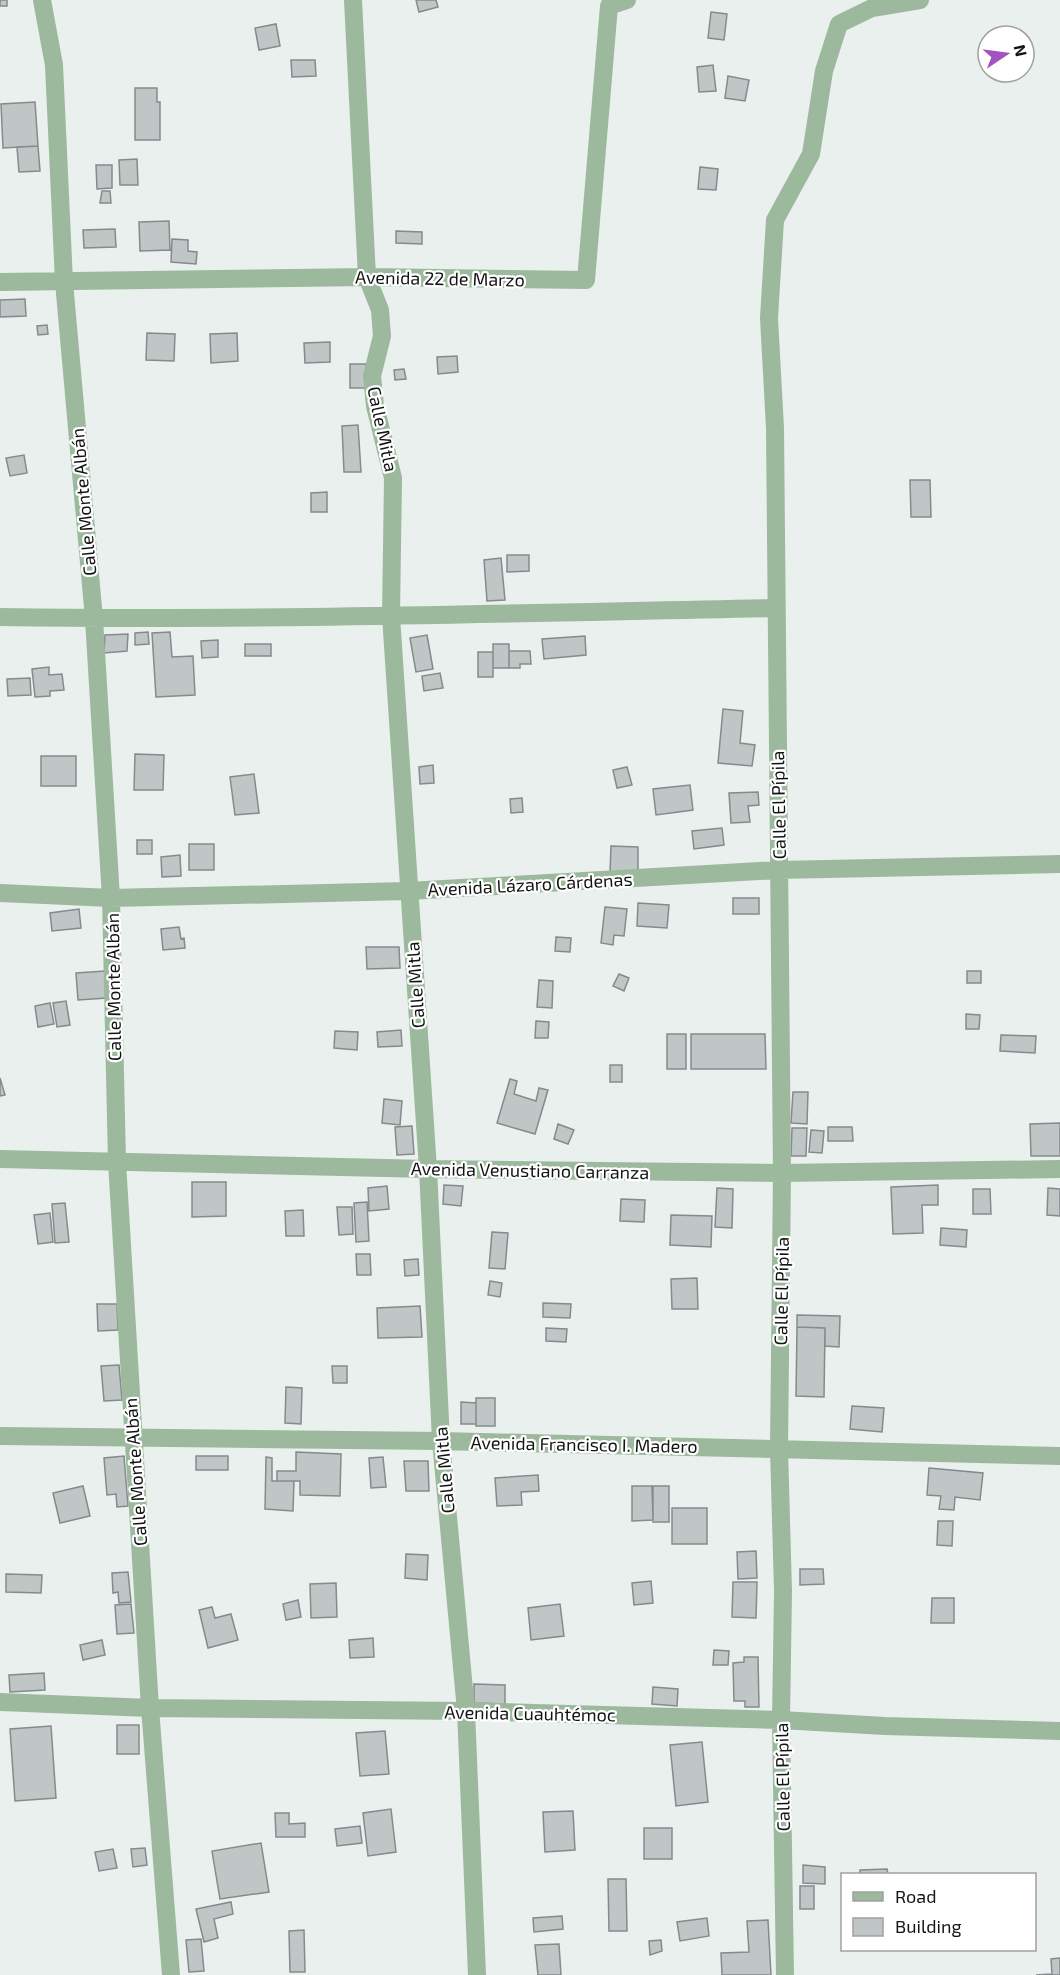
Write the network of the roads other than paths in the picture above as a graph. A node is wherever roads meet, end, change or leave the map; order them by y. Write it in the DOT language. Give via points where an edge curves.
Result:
graph roads {
  1 [pos="42,0"];
  2 [pos="353,0"];
  3 [pos="627,0"];
  4 [pos="920,0"];
  5 [pos="368,277"];
  6 [pos="0,282"];
  7 [pos="63,282"];
  8 [pos="776,608"];
  9 [pos="391,616"];
  10 [pos="0,617"];
  11 [pos="94,619"];
  12 [pos="1060,864"];
  13 [pos="779,870"];
  14 [pos="408,891"];
  15 [pos="0,893"];
  16 [pos="111,898"];
  17 [pos="0,1159"];
  18 [pos="117,1162"];
  19 [pos="428,1169"];
  20 [pos="1060,1169"];
  21 [pos="782,1173"];
  22 [pos="0,1436"];
  23 [pos="133,1439"];
  24 [pos="441,1441"];
  25 [pos="779,1449"];
  26 [pos="1060,1455"];
  27 [pos="0,1702"];
  28 [pos="150,1708"];
  29 [pos="466,1711"];
  30 [pos="781,1719"];
  31 [pos="1060,1731"];
  32 [pos="171,1975"];
  33 [pos="477,1975"];
  34 [pos="785,1975"];
  1 -- 7 [label="street, Calle Monte Albán" via="54,65"];
  2 -- 5 [label="street, Calle Mitla"];
  3 -- 5 [label="street, Avenida 22 de Marzo" via="609,6 586,280"];
  4 -- 8 [label="street, Calle El Pípila" via="872,8 839,24 824,71 811,154 775,220 769,318 775,428"];
  5 -- 7 [label="street, Avenida 22 de Marzo"];
  5 -- 9 [label="street, Calle Mitla" via="380,310 382,336 372,376 375,406 393,478"];
  6 -- 7 [label="street, Avenida 22 de Marzo"];
  7 -- 11 [label="street, Calle Monte Albán"];
  8 -- 9 [label="street"];
  8 -- 13 [label="street, Calle El Pípila"];
  9 -- 11 [label="street"];
  9 -- 14 [label="street, Calle Mitla"];
  10 -- 11 [label="street"];
  11 -- 16 [label="street, Calle Monte Albán"];
  12 -- 13 [label="street, Avenida Lázaro Cárdenas"];
  13 -- 14 [label="street, Avenida Lázaro Cárdenas"];
  13 -- 21 [label="street, Calle El Pípila"];
  14 -- 16 [label="street, Avenida Lázaro Cárdenas"];
  14 -- 19 [label="street, Calle Mitla"];
  15 -- 16 [label="street, Avenida Lázaro Cárdenas"];
  16 -- 18 [label="street, Calle Monte Albán"];
  17 -- 18 [label="street, Avenida Venustiano Carranza"];
  18 -- 19 [label="street, Avenida Venustiano Carranza"];
  18 -- 23 [label="street, Calle Monte Albán"];
  19 -- 21 [label="street, Avenida Venustiano Carranza"];
  19 -- 24 [label="street, Calle Mitla"];
  20 -- 21 [label="street, Avenida Venustiano Carranza"];
  21 -- 25 [label="street, Calle El Pípila"];
  22 -- 23 [label="street, Avenida Francisco I. Madero"];
  23 -- 24 [label="street, Avenida Francisco I. Madero"];
  23 -- 28 [label="street, Calle Monte Albán"];
  24 -- 25 [label="street, Avenida Francisco I. Madero"];
  24 -- 29 [label="street, Calle Mitla"];
  25 -- 26 [label="street, Avenida Francisco I. Madero"];
  25 -- 30 [label="street, Calle El Pípila"];
  27 -- 28 [label="street, Avenida Cuauhtémoc"];
  28 -- 29 [label="street, Avenida Cuauhtémoc"];
  28 -- 32 [label="street, Calle Monte Albán"];
  29 -- 30 [label="street, Avenida Cuauhtémoc"];
  29 -- 33 [label="street, Calle Mitla"];
  30 -- 31 [label="street, Avenida Cuauhtémoc"];
  30 -- 34 [label="street, Calle El Pípila"];
}
